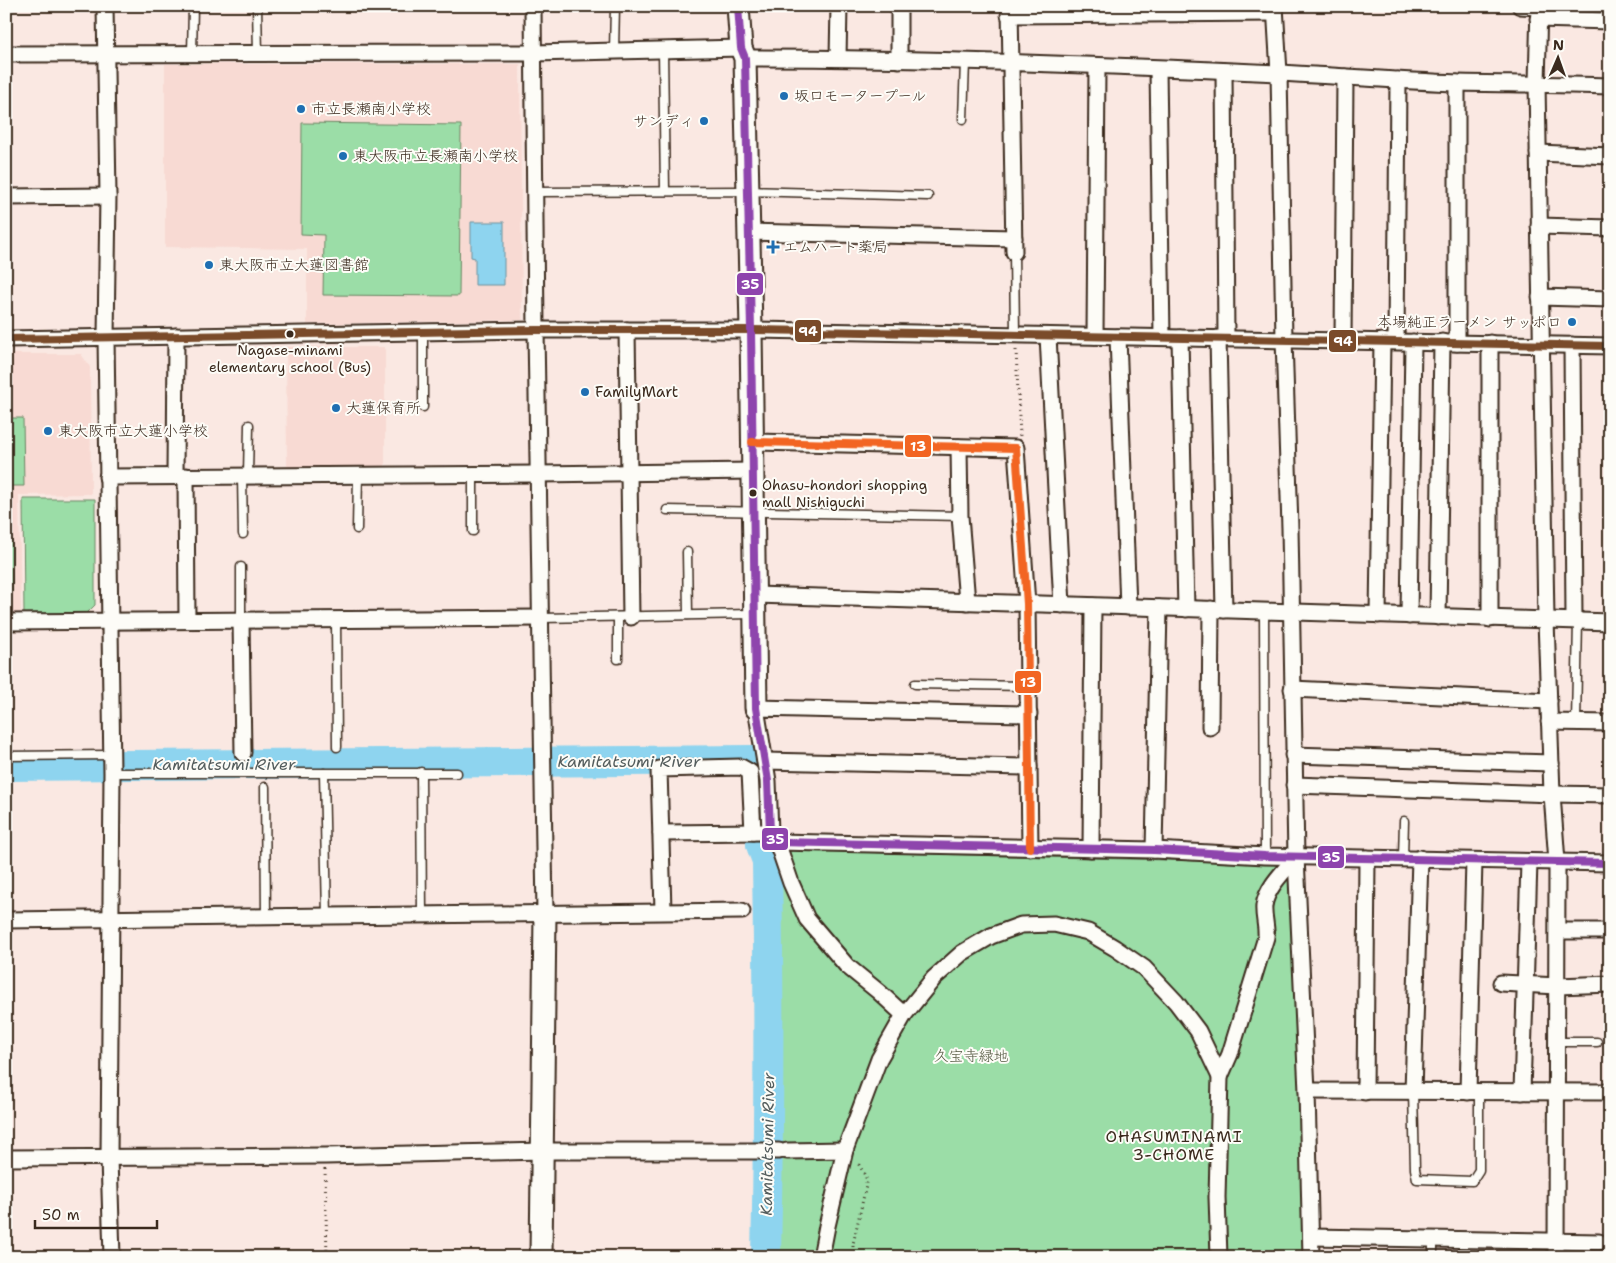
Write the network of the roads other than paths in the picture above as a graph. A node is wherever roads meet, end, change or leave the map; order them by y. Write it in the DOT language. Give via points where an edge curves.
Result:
graph roads {
  1 [pos="104,6"];
  2 [pos="192,6"];
  3 [pos="257,6"];
  4 [pos="533,6"];
  5 [pos="615,6"];
  6 [pos="738,6"];
  7 [pos="839,6"];
  8 [pos="899,6"];
  9 [pos="1520,6"];
  10 [pos="1275,9"];
  11 [pos="1010,11"];
  12 [pos="1539,11"];
  13 [pos="1610,21"];
  14 [pos="663,50"];
  15 [pos="614,51"];
  16 [pos="534,53"];
  17 [pos="743,53"];
  18 [pos="6,54"];
  19 [pos="106,54"];
  20 [pos="192,54"];
  21 [pos="258,54"];
  22 [pos="838,58"];
  23 [pos="899,60"];
  24 [pos="965,62"];
  25 [pos="1010,64"];
  26 [pos="1097,67"];
  27 [pos="1158,69"];
  28 [pos="1224,71"];
  29 [pos="1279,73"];
  30 [pos="1345,77"];
  31 [pos="1398,80"];
  32 [pos="1457,83"];
  33 [pos="1537,83"];
  34 [pos="1610,86"];
  35 [pos="963,119"];
  36 [pos="1538,153"];
  37 [pos="1610,156"];
  38 [pos="665,191"];
  39 [pos="748,191"];
  40 [pos="535,192"];
  41 [pos="108,196"];
  42 [pos="928,196"];
  43 [pos="6,197"];
  44 [pos="1539,226"];
  45 [pos="1610,228"];
  46 [pos="748,232"];
  47 [pos="1014,245"];
  48 [pos="1540,297"];
  49 [pos="1610,299"];
  50 [pos="536,330"];
  51 [pos="627,330"];
  52 [pos="751,330"];
  53 [pos="423,332"];
  54 [pos="1015,335"];
  55 [pos="176,336"];
  56 [pos="1048,336"];
  57 [pos="1095,336"];
  58 [pos="106,337"];
  59 [pos="1118,337"];
  60 [pos="1162,337"];
  61 [pos="1180,338"];
  62 [pos="1222,338"];
  63 [pos="6,339"];
  64 [pos="1284,339"];
  65 [pos="1343,340"];
  66 [pos="1389,341"];
  67 [pos="1413,342"];
  68 [pos="1442,342"];
  69 [pos="1457,343"];
  70 [pos="1490,343"];
  71 [pos="1541,344"];
  72 [pos="1572,345"];
  73 [pos="1610,346"];
  74 [pos="423,408"];
  75 [pos="249,425"];
  76 [pos="752,442"];
  77 [pos="959,447"];
  78 [pos="752,471"];
  79 [pos="628,472"];
  80 [pos="473,474"];
  81 [pos="539,474"];
  82 [pos="358,475"];
  83 [pos="107,476"];
  84 [pos="181,476"];
  85 [pos="245,476"];
  86 [pos="667,510"];
  87 [pos="753,513"];
  88 [pos="960,516"];
  89 [pos="357,530"];
  90 [pos="473,531"];
  91 [pos="243,534"];
  92 [pos="687,552"];
  93 [pos="241,566"];
  94 [pos="967,602"];
  95 [pos="1027,604"];
  96 [pos="754,605"];
  97 [pos="1062,605"];
  98 [pos="1093,606"];
  99 [pos="1128,607"];
  100 [pos="1159,608"];
  101 [pos="1186,608"];
  102 [pos="1218,610"];
  103 [pos="1264,611"];
  104 [pos="1291,612"];
  105 [pos="688,615"];
  106 [pos="1378,615"];
  107 [pos="1409,616"];
  108 [pos="624,617"];
  109 [pos="1438,617"];
  110 [pos="541,618"];
  111 [pos="336,619"];
  112 [pos="1490,619"];
  113 [pos="187,620"];
  114 [pos="241,620"];
  115 [pos="1546,620"];
  116 [pos="109,621"];
  117 [pos="1576,621"];
  118 [pos="6,622"];
  119 [pos="1610,622"];
  120 [pos="618,659"];
  121 [pos="915,684"];
  122 [pos="1028,686"];
  123 [pos="1292,688"];
  124 [pos="1548,700"];
  125 [pos="756,708"];
  126 [pos="1029,714"];
  127 [pos="1549,722"];
  128 [pos="1576,722"];
  129 [pos="1610,723"];
  130 [pos="1210,727"];
  131 [pos="337,747"];
  132 [pos="244,753"];
  133 [pos="1294,755"];
  134 [pos="6,756"];
  135 [pos="765,761"];
  136 [pos="1551,763"];
  137 [pos="112,764"];
  138 [pos="1029,767"];
  139 [pos="422,772"];
  140 [pos="324,773"];
  141 [pos="458,773"];
  142 [pos="1294,785"];
  143 [pos="265,786"];
  144 [pos="1552,794"];
  145 [pos="1610,795"];
  146 [pos="1404,821"];
  147 [pos="661,832"];
  148 [pos="753,832"];
  149 [pos="773,837"];
  150 [pos="1030,848"];
  151 [pos="1091,849"];
  152 [pos="1154,850"];
  153 [pos="1265,856"];
  154 [pos="1296,857"];
  155 [pos="1367,858"];
  156 [pos="1403,858"];
  157 [pos="1420,858"];
  158 [pos="1474,861"];
  159 [pos="1529,862"];
  160 [pos="1557,862"];
  161 [pos="1610,863"];
  162 [pos="663,911"];
  163 [pos="742,911"];
  164 [pos="545,914"];
  165 [pos="422,916"];
  166 [pos="327,917"];
  167 [pos="266,918"];
  168 [pos="6,920"];
  169 [pos="111,920"];
  170 [pos="1558,931"];
  171 [pos="1610,931"];
  172 [pos="1501,983"];
  173 [pos="1610,984"];
  174 [pos="1526,985"];
  175 [pos="1558,986"];
  176 [pos="904,1015"];
  177 [pos="1558,1042"];
  178 [pos="1597,1042"];
  179 [pos="1220,1077"];
  180 [pos="1307,1091"];
  181 [pos="1366,1092"];
  182 [pos="1413,1092"];
  183 [pos="1474,1092"];
  184 [pos="1522,1092"];
  185 [pos="1558,1092"];
  186 [pos="1610,1092"];
  187 [pos="543,1150"];
  188 [pos="845,1150"];
  189 [pos="6,1158"];
  190 [pos="109,1158"];
  191 [pos="1311,1236"];
  192 [pos="1433,1239"];
  193 [pos="1556,1240"];
  194 [pos="1600,1242"];
  195 [pos="112,1257"];
  196 [pos="541,1257"];
  197 [pos="821,1257"];
  198 [pos="1219,1257"];
  199 [pos="1312,1257"];
  200 [pos="1433,1257"];
  201 [pos="1556,1257"];
  1 -- 19 [label="street"];
  2 -- 20 [label="lane"];
  3 -- 21 [label="lane"];
  4 -- 16 [label="street"];
  5 -- 15 [label="lane"];
  6 -- 17 [label="street"];
  7 -- 22 [label="street"];
  8 -- 23 [label="street"];
  9 -- 12 [label="street"];
  10 -- 11 [label="street"];
  10 -- 29 [label="street"];
  11 -- 25 [label="street"];
  12 -- 13 [label="street"];
  12 -- 33 [label="street"];
  14 -- 15 [label="street"];
  14 -- 17 [label="street"];
  14 -- 38 [label="lane"];
  15 -- 16 [label="street"];
  16 -- 21 [label="street"];
  16 -- 40 [label="street"];
  17 -- 22 [label="street"];
  17 -- 39 [label="street"];
  18 -- 19 [label="street"];
  19 -- 20 [label="street"];
  19 -- 41 [label="street"];
  20 -- 21 [label="street"];
  22 -- 23 [label="street"];
  23 -- 24 [label="street"];
  24 -- 25 [label="street"];
  24 -- 35 [label="lane"];
  25 -- 26 [label="street"];
  25 -- 47 [label="street"];
  26 -- 27 [label="street"];
  26 -- 57 [label="street"];
  27 -- 28 [label="street"];
  27 -- 60 [label="street"];
  28 -- 29 [label="street"];
  28 -- 62 [label="street"];
  29 -- 30 [label="street"];
  29 -- 64 [label="street"];
  30 -- 31 [label="street"];
  30 -- 65 [label="street"];
  31 -- 32 [label="street"];
  31 -- 66 [label="street"];
  32 -- 33 [label="street"];
  32 -- 69 [label="street"];
  33 -- 34 [label="street"];
  33 -- 36 [label="street"];
  36 -- 37 [label="street"];
  36 -- 44 [label="street"];
  38 -- 39 [label="lane"];
  38 -- 40 [label="lane"];
  39 -- 42 [label="lane"];
  39 -- 46 [label="street"];
  40 -- 50 [label="street"];
  41 -- 43 [label="street"];
  41 -- 58 [label="street"];
  44 -- 45 [label="street"];
  44 -- 48 [label="street"];
  46 -- 47 [label="street"];
  46 -- 52 [label="street"];
  47 -- 54 [label="lane"];
  48 -- 49 [label="street"];
  48 -- 71 [label="street"];
  50 -- 51 [label="street"];
  50 -- 53 [label="street"];
  50 -- 81 [label="street"];
  51 -- 52 [label="street"];
  51 -- 79 [label="street"];
  52 -- 54 [label="street"];
  52 -- 76 [label="street"];
  53 -- 55 [label="street"];
  53 -- 74 [label="lane"];
  54 -- 56 [label="street"];
  55 -- 58 [label="street"];
  55 -- 84 [label="street"];
  56 -- 57 [label="street"];
  56 -- 97 [label="street"];
  57 -- 59 [label="street"];
  58 -- 63 [label="street"];
  58 -- 83 [label="street"];
  59 -- 60 [label="street"];
  59 -- 99 [label="street"];
  60 -- 61 [label="street"];
  61 -- 62 [label="street"];
  61 -- 101 [label="street"];
  62 -- 64 [label="street"];
  62 -- 102 [label="street"];
  64 -- 65 [label="street"];
  64 -- 104 [label="street"];
  65 -- 66 [label="street"];
  66 -- 67 [label="street"];
  66 -- 106 [label="street"];
  67 -- 68 [label="street"];
  67 -- 107 [label="street"];
  68 -- 69 [label="street"];
  68 -- 109 [label="street"];
  69 -- 70 [label="street"];
  70 -- 71 [label="street"];
  70 -- 112 [label="street"];
  71 -- 72 [label="street"];
  71 -- 115 [label="street"];
  72 -- 73 [label="street"];
  72 -- 117 [label="street"];
  75 -- 85 [label="lane"];
  76 -- 77 [label="street"];
  76 -- 78 [label="street"];
  77 -- 88 [label="street"];
  77 -- 95 [label="street" via="1016,448"];
  78 -- 79 [label="street"];
  78 -- 87 [label="street"];
  79 -- 81 [label="street"];
  79 -- 108 [label="street"];
  80 -- 81 [label="street"];
  80 -- 82 [label="street"];
  80 -- 90 [label="lane"];
  81 -- 110 [label="street"];
  82 -- 85 [label="street"];
  82 -- 89 [label="lane"];
  83 -- 84 [label="street"];
  83 -- 116 [label="street"];
  84 -- 85 [label="street"];
  84 -- 113 [label="street"];
  85 -- 91 [label="lane"];
  86 -- 87 [label="lane"];
  87 -- 88 [label="lane"];
  87 -- 96 [label="street"];
  88 -- 94 [label="street"];
  92 -- 105 [label="lane"];
  93 -- 114 [label="lane"];
  94 -- 95 [label="street"];
  94 -- 96 [label="street"];
  95 -- 97 [label="street"];
  95 -- 122 [label="street"];
  96 -- 105 [label="lane"];
  96 -- 125 [label="street"];
  97 -- 98 [label="street"];
  98 -- 99 [label="street"];
  98 -- 151 [label="street"];
  99 -- 100 [label="street"];
  100 -- 101 [label="street"];
  100 -- 152 [label="street"];
  101 -- 102 [label="street"];
  102 -- 103 [label="street"];
  102 -- 130 [label="street"];
  103 -- 104 [label="street"];
  103 -- 153 [label="lane"];
  104 -- 106 [label="street"];
  104 -- 123 [label="street"];
  105 -- 108 [label="lane"];
  106 -- 107 [label="street"];
  107 -- 109 [label="street"];
  108 -- 110 [label="lane"];
  108 -- 120 [label="lane"];
  109 -- 112 [label="street"];
  110 -- 111 [label="street"];
  110 -- 164 [label="street"];
  111 -- 114 [label="street"];
  111 -- 131 [label="lane"];
  112 -- 115 [label="street"];
  113 -- 114 [label="street"];
  113 -- 116 [label="street"];
  114 -- 132 [label="street"];
  115 -- 117 [label="street"];
  115 -- 124 [label="street"];
  116 -- 118 [label="street"];
  116 -- 137 [label="street"];
  117 -- 119 [label="street"];
  117 -- 128 [label="lane"];
  121 -- 122 [label="lane"];
  122 -- 126 [label="street"];
  123 -- 124 [label="street"];
  123 -- 133 [label="street"];
  124 -- 127 [label="street"];
  125 -- 126 [label="street"];
  125 -- 135 [label="street"];
  126 -- 138 [label="street"];
  127 -- 128 [label="street"];
  127 -- 136 [label="street"];
  128 -- 129 [label="street"];
  133 -- 136 [label="street"];
  133 -- 142 [label="street"];
  134 -- 137 [label="lane"];
  135 -- 138 [label="street"];
  135 -- 149 [label="street"];
  136 -- 144 [label="street"];
  137 -- 140 [label="lane"];
  137 -- 169 [label="street"];
  138 -- 150 [label="street"];
  139 -- 140 [label="lane"];
  139 -- 141 [label="lane"];
  139 -- 165 [label="lane"];
  140 -- 166 [label="lane"];
  142 -- 144 [label="street"];
  142 -- 154 [label="street"];
  143 -- 167 [label="lane"];
  144 -- 145 [label="street"];
  144 -- 160 [label="street"];
  146 -- 156 [label="lane"];
  147 -- 148 [label="street"];
  147 -- 148 [label="street" via="659,769 741,768 750,772"];
  147 -- 162 [label="street"];
  148 -- 149 [label="street"];
  149 -- 150 [label="street"];
  149 -- 176 [label="street" via="806,919 847,966"];
  150 -- 151 [label="street"];
  151 -- 152 [label="street"];
  152 -- 153 [label="street"];
  153 -- 154 [label="street"];
  154 -- 155 [label="street"];
  154 -- 179 [label="street" via="1270,889 1264,904 1266,937"];
  154 -- 180 [label="street"];
  155 -- 156 [label="street"];
  155 -- 181 [label="street"];
  156 -- 157 [label="street"];
  157 -- 158 [label="street"];
  157 -- 182 [label="street"];
  158 -- 159 [label="street"];
  158 -- 183 [label="street"];
  159 -- 160 [label="street"];
  159 -- 174 [label="street"];
  160 -- 161 [label="street"];
  160 -- 170 [label="street"];
  162 -- 163 [label="street"];
  162 -- 164 [label="street"];
  164 -- 165 [label="street"];
  164 -- 187 [label="street"];
  165 -- 166 [label="street"];
  166 -- 167 [label="street"];
  167 -- 169 [label="street"];
  168 -- 169 [label="street"];
  169 -- 190 [label="street"];
  170 -- 171 [label="street"];
  170 -- 175 [label="street"];
  172 -- 174 [label="street"];
  173 -- 175 [label="street"];
  174 -- 175 [label="street"];
  174 -- 184 [label="street"];
  175 -- 177 [label="street"];
  176 -- 179 [label="street" via="934,978 962,953 991,936 1021,925 1054,924 1088,932 1144,968 1198,1031"];
  176 -- 188 [label="street" via="879,1059"];
  177 -- 178 [label="lane"];
  177 -- 185 [label="street"];
  179 -- 198 [label="street"];
  180 -- 181 [label="street"];
  180 -- 191 [label="street"];
  181 -- 182 [label="street"];
  182 -- 183 [label="street"];
  182 -- 183 [label="lane" via="1417,1179 1472,1181 1479,1170"];
  183 -- 184 [label="street"];
  184 -- 185 [label="street"];
  185 -- 186 [label="street"];
  185 -- 193 [label="street"];
  187 -- 188 [label="street"];
  187 -- 190 [label="street"];
  187 -- 196 [label="street"];
  188 -- 197 [label="street"];
  189 -- 190 [label="street"];
  190 -- 195 [label="street"];
  191 -- 192 [label="street"];
  191 -- 199 [label="street"];
  192 -- 193 [label="street"];
  192 -- 200 [label="lane"];
  193 -- 194 [label="street"];
  193 -- 201 [label="street"];
}
